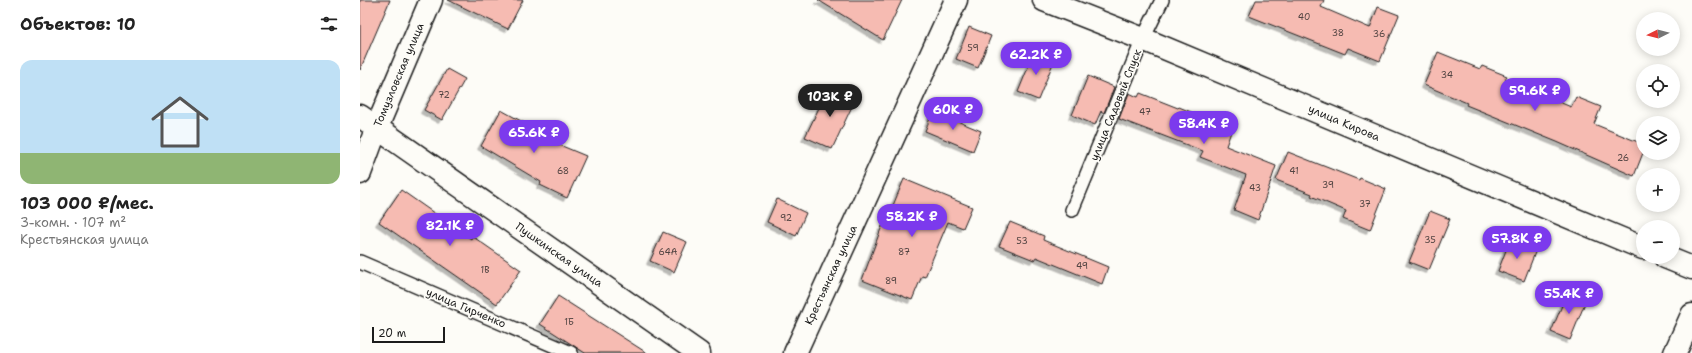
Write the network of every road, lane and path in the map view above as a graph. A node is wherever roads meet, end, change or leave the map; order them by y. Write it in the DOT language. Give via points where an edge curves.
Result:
graph roads {
  1 [pos="431,0"];
  2 [pos="956,0"];
  3 [pos="1044,0"];
  4 [pos="1162,0"];
  5 [pos="1142,39"];
  6 [pos="369,121"];
  7 [pos="360,173"];
  8 [pos="1072,210"];
  9 [pos="1636,245"];
  10 [pos="360,262"];
  11 [pos="1680,263"];
  12 [pos="1692,268"];
  13 [pos="1692,315"];
  14 [pos="571,353"];
  15 [pos="699,353"];
  16 [pos="795,353"];
  17 [pos="1675,353"];
  1 -- 6 [label="street, Томузловская улица"];
  2 -- 16 [label="street, Крестьянская улица"];
  3 -- 5 [label="street, улица Кирова"];
  4 -- 5 [label="lane, улица Садовый Спуск"];
  5 -- 8 [label="lane, улица Садовый Спуск"];
  5 -- 9 [label="street, улица Кирова"];
  6 -- 7 [label="street, Томузловская улица"];
  6 -- 15 [label="street, Пушкинская улица"];
  10 -- 14 [label="lane, улица Гирченко"];
  11 -- 12 [label="street"];
  13 -- 17 [label="street"];
}
